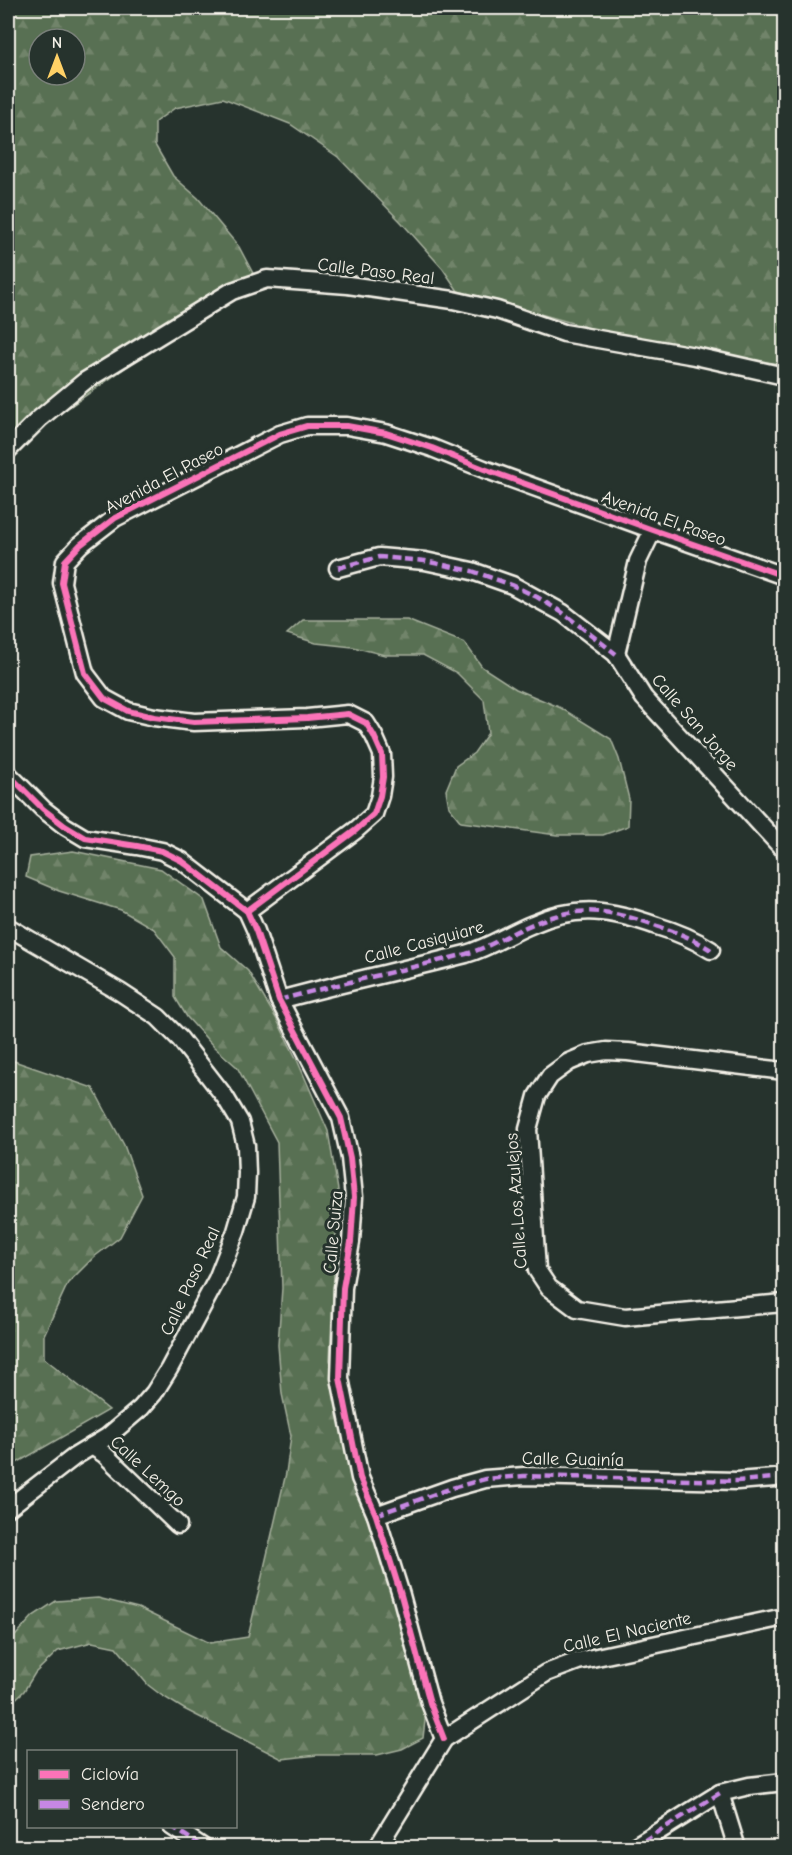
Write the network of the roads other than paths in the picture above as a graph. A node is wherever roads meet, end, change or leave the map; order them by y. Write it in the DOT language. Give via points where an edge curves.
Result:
graph roads {
  1 [pos="784,376"];
  2 [pos="8,450"];
  3 [pos="653,530"];
  4 [pos="338,568"];
  5 [pos="784,576"];
  6 [pos="616,654"];
  7 [pos="8,774"];
  8 [pos="784,850"];
  9 [pos="247,911"];
  10 [pos="8,927"];
  11 [pos="711,950"];
  12 [pos="279,1000"];
  13 [pos="784,1071"];
  14 [pos="784,1303"];
  15 [pos="92,1446"];
  16 [pos="776,1478"];
  17 [pos="8,1508"];
  18 [pos="376,1515"];
  19 [pos="178,1524"];
  20 [pos="784,1617"];
  21 [pos="444,1739"];
  22 [pos="784,1782"];
  23 [pos="720,1793"];
  24 [pos="173,1828"];
  25 [pos="204,1848"];
  26 [pos="378,1848"];
  27 [pos="632,1848"];
  28 [pos="736,1848"];
  1 -- 2 [label="street, Calle Paso Real" via="564,333 453,300 348,285 267,279 232,291 85,381"];
  3 -- 5 [label="street, Avenida El Paseo"];
  3 -- 6 [label="street" via="638,561"];
  3 -- 9 [label="street, Avenida El Paseo" via="386,433 347,426 307,426 280,434 115,518 80,545 65,561 62,583 85,673 104,698 128,711 194,722 348,714 366,723 374,736 382,754 383,777 374,814"];
  4 -- 6 [label="street, Calle San Jorge" via="379,557 472,571 537,597"];
  6 -- 8 [label="street, Calle San Jorge" via="644,698"];
  7 -- 9 [label="street, Calle Suiza" via="43,809 85,838 162,851 182,861"];
  9 -- 12 [label="street, Calle Suiza"];
  10 -- 15 [label="street, Calle Paso Real" via="158,1017 225,1097 240,1122 246,1146 246,1197 217,1279 154,1394"];
  11 -- 12 [label="street, Calle Casiquiare" via="690,937 620,913 560,914 468,953"];
  12 -- 18 [label="street, Calle Suiza" via="341,1118 350,1158 354,1197 343,1288 340,1378 360,1478"];
  13 -- 14 [label="street, Calle Los Azulejos" via="628,1052 588,1054 550,1076 537,1096 528,1129 537,1270 549,1288 570,1305 625,1317"];
  15 -- 17 [label="street, Calle Paso Real"];
  15 -- 19 [label="street, Calle Lemgo"];
  16 -- 18 [label="street, Calle Guainía" via="737,1482 514,1476 452,1488"];
  18 -- 21 [label="street, Calle Suiza"];
  20 -- 21 [label="street, Calle El Naciente" via="578,1661 546,1673"];
  21 -- 26 [label="street, Calle El Naciente"];
  22 -- 23 [label="street"];
  23 -- 27 [label="street"];
  23 -- 28 [label="street"];
  24 -- 25 [label="street"];
}
